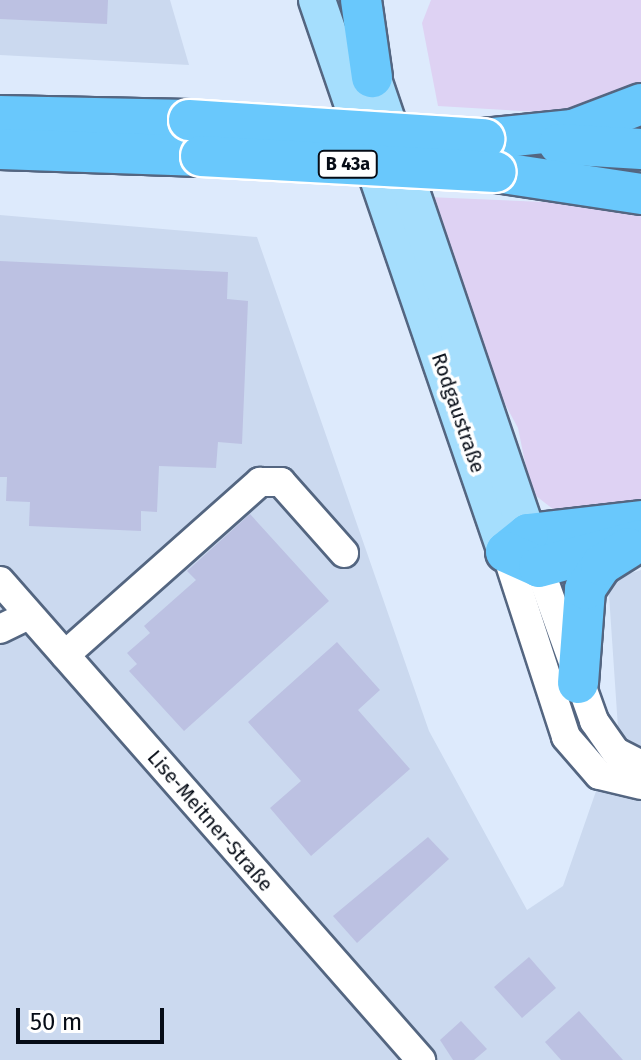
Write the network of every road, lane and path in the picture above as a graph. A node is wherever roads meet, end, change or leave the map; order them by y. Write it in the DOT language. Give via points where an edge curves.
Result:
graph roads {
  1 [pos="317,0"];
  2 [pos="346,0"];
  3 [pos="361,0"];
  4 [pos="372,77"];
  5 [pos="641,104"];
  6 [pos="0,116"];
  7 [pos="195,138"];
  8 [pos="0,149"];
  9 [pos="641,149"];
  10 [pos="490,155"];
  11 [pos="641,181"];
  12 [pos="641,194"];
  13 [pos="641,521"];
  14 [pos="641,541"];
  15 [pos="524,551"];
  16 [pos="344,553"];
  17 [pos="0,581"];
  18 [pos="29,615"];
  19 [pos="0,629"];
  20 [pos="65,655"];
  21 [pos="578,683"];
  22 [pos="641,765"];
  23 [pos="641,785"];
  24 [pos="421,1060"];
  1 -- 15 [label="main road, Rodgaustraße"];
  2 -- 4 [label="main road, Rodgaustraße"];
  3 -- 4 [label="highway"];
  4 -- 15 [label="main road, Rodgaustraße"];
  5 -- 10 [label="highway"];
  6 -- 7 [label="highway, B 43a"];
  7 -- 8 [label="highway, B 43a"];
  7 -- 10 [label="highway, B 43a, bridge"];
  9 -- 10 [label="highway, B 43a"];
  10 -- 11 [label="highway, B 43a"];
  10 -- 12 [label="highway"];
  13 -- 15 [label="highway"];
  14 -- 15 [label="highway"];
  14 -- 21 [label="highway" via="601,565 585,589"];
  15 -- 21 [label="street, Rodgaustraße"];
  15 -- 23 [label="street, Rodgaustraße" via="566,737 599,775"];
  16 -- 20 [label="street" via="281,482 260,482"];
  17 -- 18 [label="street, Lise-Meitner-Straße"];
  18 -- 19 [label="street"];
  18 -- 20 [label="street, Lise-Meitner-Straße"];
  20 -- 24 [label="street, Lise-Meitner-Straße"];
  21 -- 22 [label="street, Rodgaustraße" via="609,746"];
}
